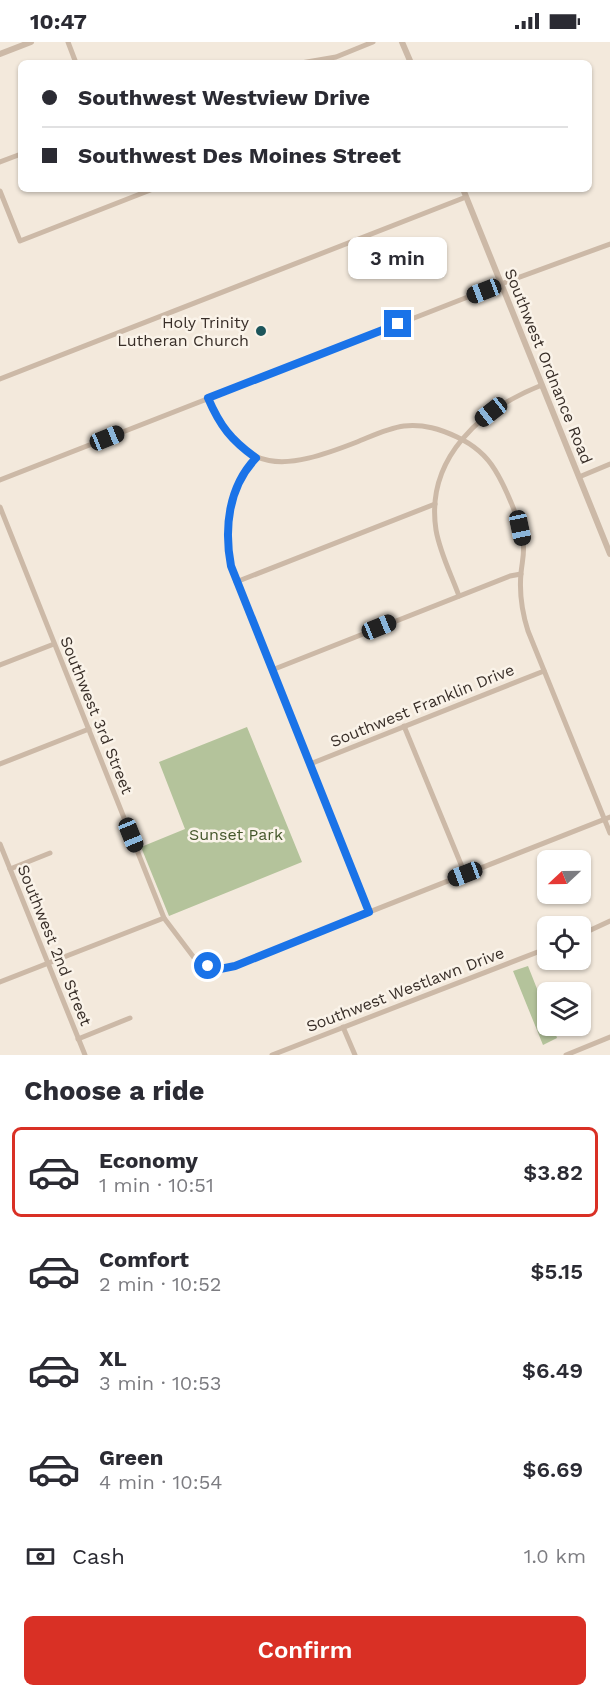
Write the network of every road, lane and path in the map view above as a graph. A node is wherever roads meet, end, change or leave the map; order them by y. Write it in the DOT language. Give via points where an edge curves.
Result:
graph roads {
  1 [pos="31,42"];
  2 [pos="68,42"];
  3 [pos="373,42"];
  4 [pos="402,42"];
  5 [pos="0,54"];
  6 [pos="75,60"];
  7 [pos="324,60"];
  8 [pos="410,60"];
  9 [pos="18,155"];
  10 [pos="0,162"];
  11 [pos="0,191"];
  12 [pos="145,192"];
  13 [pos="464,192"];
  14 [pos="466,197"];
  15 [pos="610,244"];
  16 [pos="501,284"];
  17 [pos="0,379"];
  18 [pos="542,385"];
  19 [pos="208,398"];
  20 [pos="462,440"];
  21 [pos="256,458"];
  22 [pos="610,464"];
  23 [pos="579,477"];
  24 [pos="0,480"];
  25 [pos="435,504"];
  26 [pos="0,507"];
  27 [pos="610,554"];
  28 [pos="521,574"];
  29 [pos="236,582"];
  30 [pos="459,596"];
  31 [pos="54,644"];
  32 [pos="0,665"];
  33 [pos="272,670"];
  34 [pos="544,671"];
  35 [pos="404,726"];
  36 [pos="88,729"];
  37 [pos="0,764"];
  38 [pos="310,764"];
  39 [pos="607,818"];
  40 [pos="610,833"];
  41 [pos="0,844"];
  42 [pos="50,853"];
  43 [pos="10,869"];
  44 [pos="465,874"];
  45 [pos="369,912"];
  46 [pos="164,918"];
  47 [pos="610,921"];
  48 [pos="591,930"];
  49 [pos="537,952"];
  50 [pos="48,963"];
  51 [pos="0,982"];
  52 [pos="130,1018"];
  53 [pos="343,1027"];
  54 [pos="610,1037"];
  55 [pos="78,1039"];
  56 [pos="85,1055"];
  57 [pos="272,1055"];
  58 [pos="355,1055"];
  59 [pos="566,1055"];
  1 -- 5 [label="street"];
  2 -- 6 [label="street"];
  3 -- 7 [label="street"];
  4 -- 8 [label="street"];
  9 -- 10 [label="street"];
  11 -- 12 [label="street" via="20,241"];
  13 -- 14 [label="street, Southwest Ordnance Road"];
  14 -- 16 [label="street, Southwest Ordnance Road"];
  14 -- 17 [label="street"];
  15 -- 16 [label="street"];
  16 -- 18 [label="street, Southwest Ordnance Road"];
  16 -- 19 [label="street"];
  18 -- 20 [label="street" via="491,412"];
  18 -- 23 [label="street, Southwest Ordnance Road"];
  19 -- 21 [label="street" via="236,444"];
  19 -- 24 [label="street"];
  20 -- 21 [label="street" via="442,430 406,426 311,459 290,462"];
  20 -- 25 [label="street" via="444,469"];
  20 -- 28 [label="street" via="485,458 500,481 524,543"];
  21 -- 29 [label="street" via="236,490 227,523 228,552"];
  22 -- 23 [label="street"];
  23 -- 27 [label="street, Southwest Ordnance Road"];
  25 -- 29 [label="street"];
  25 -- 30 [label="street" via="438,538"];
  26 -- 31 [label="street, Southwest 3rd Street"];
  28 -- 30 [label="street"];
  28 -- 34 [label="street" via="522,614"];
  29 -- 33 [label="street"];
  30 -- 33 [label="street"];
  31 -- 32 [label="street"];
  31 -- 36 [label="street, Southwest 3rd Street"];
  33 -- 38 [label="street"];
  34 -- 35 [label="street, Southwest Franklin Drive"];
  34 -- 39 [label="street"];
  35 -- 38 [label="street, Southwest Franklin Drive"];
  35 -- 44 [label="street"];
  36 -- 37 [label="street"];
  36 -- 46 [label="street, Southwest 3rd Street"];
  38 -- 45 [label="street"];
  39 -- 40 [label="street"];
  39 -- 44 [label="street"];
  41 -- 43 [label="street, Southwest 2nd Street"];
  42 -- 43 [label="street"];
  43 -- 50 [label="street, Southwest 2nd Street"];
  44 -- 45 [label="street"];
  45 -- 46 [label="street, Southwest 3rd Street" via="220,969 195,959"];
  46 -- 50 [label="street"];
  47 -- 48 [label="street"];
  49 -- 53 [label="street, Southwest Westlawn Drive"];
  50 -- 51 [label="street"];
  50 -- 55 [label="street, Southwest 2nd Street"];
  52 -- 55 [label="street"];
  53 -- 57 [label="street, Southwest Westlawn Drive"];
  53 -- 58 [label="street"];
  54 -- 59 [label="street"];
  55 -- 56 [label="street, Southwest 2nd Street"];
}
